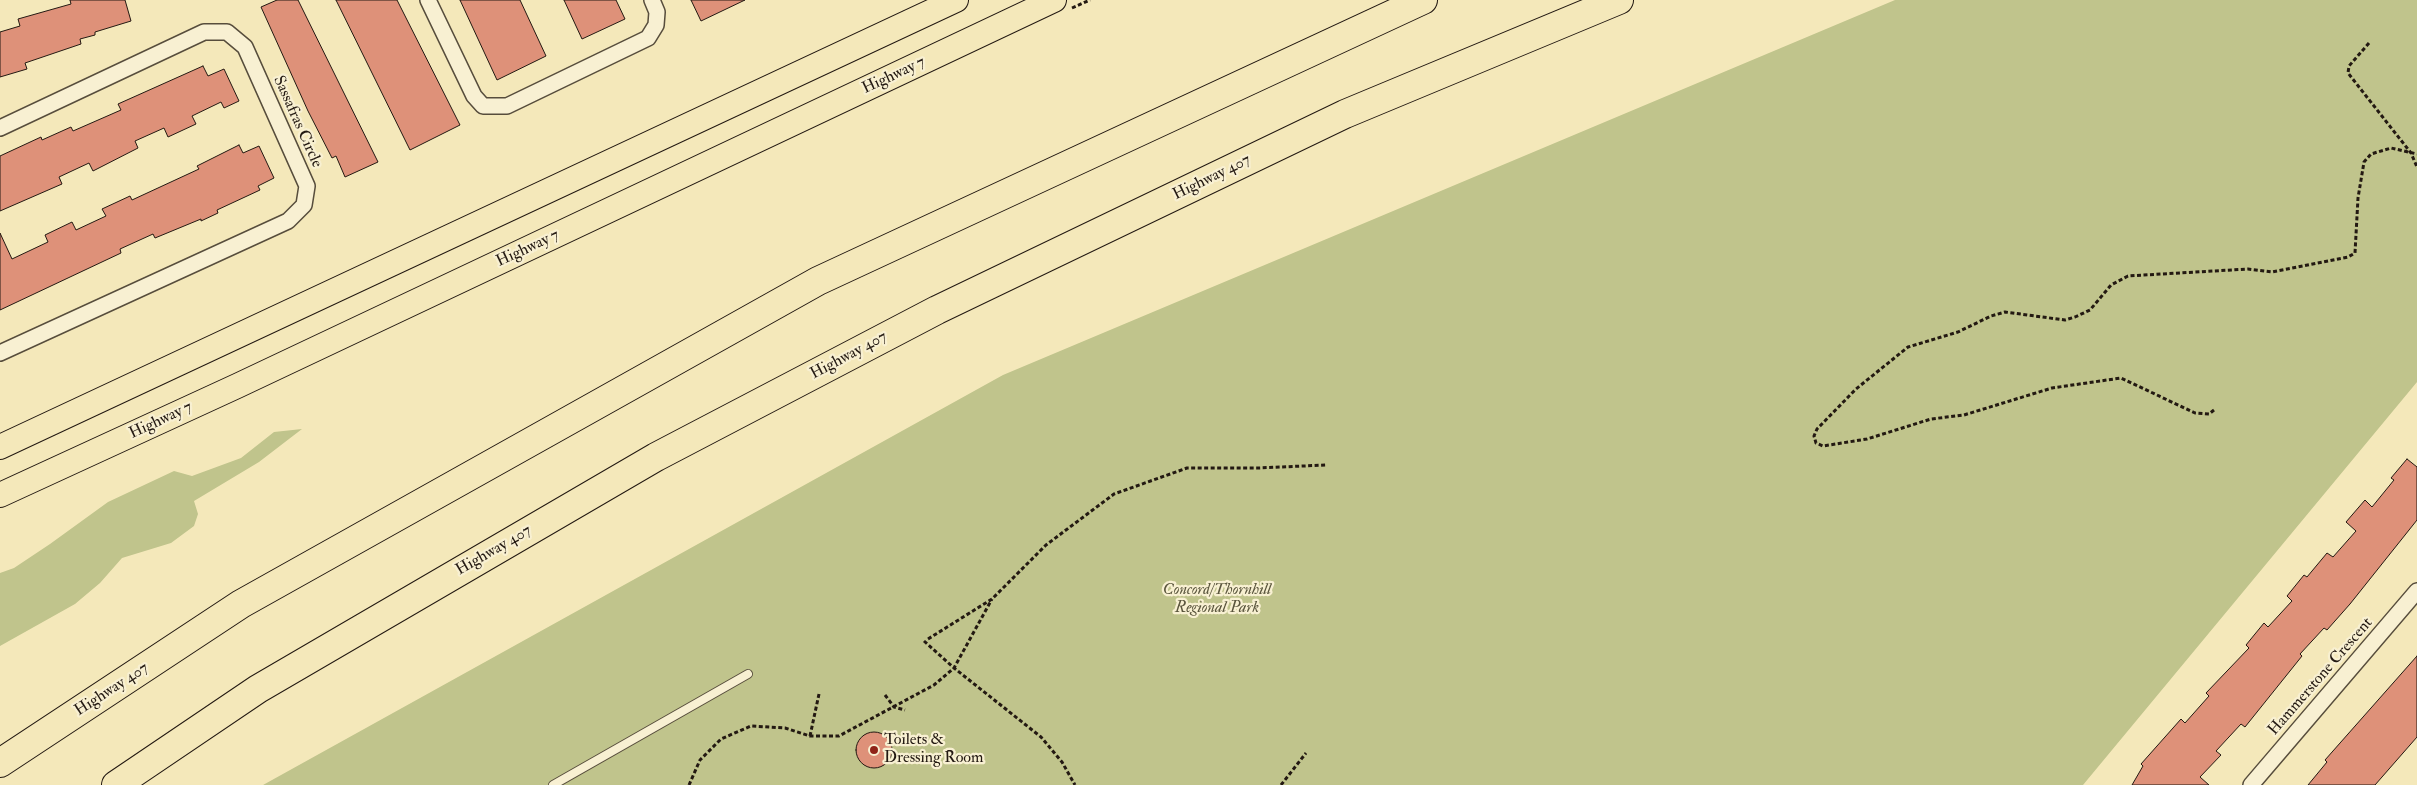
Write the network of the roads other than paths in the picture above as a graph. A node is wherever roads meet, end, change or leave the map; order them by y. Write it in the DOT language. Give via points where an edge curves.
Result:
graph roads {
  1 [pos="428,0"];
  2 [pos="652,0"];
  3 [pos="956,0"];
  4 [pos="1054,0"];
  5 [pos="1423,0"];
  6 [pos="1619,0"];
  7 [pos="0,128"];
  8 [pos="0,353"];
  9 [pos="0,447"];
  10 [pos="0,495"];
  11 [pos="2417,591"];
  12 [pos="748,674"];
  13 [pos="0,763"];
  14 [pos="116,785"];
  15 [pos="553,785"];
  16 [pos="2251,785"];
  1 -- 2 [label="street" via="474,96 483,106 507,106 648,38 656,25 657,12"];
  3 -- 9 [label="main road"];
  4 -- 10 [label="main road, Highway 7"];
  5 -- 13 [label="highway, Highway 407" via="818,281 241,604"];
  6 -- 14 [label="highway, Highway 407" via="1345,114 937,310 656,457 258,689"];
  7 -- 8 [label="street, Sassafras Circle" via="204,32 227,32 244,47 306,186 304,204 288,221"];
  11 -- 16 [label="street, Hammerstone Crescent"];
  12 -- 15 [label="lane"];
}
